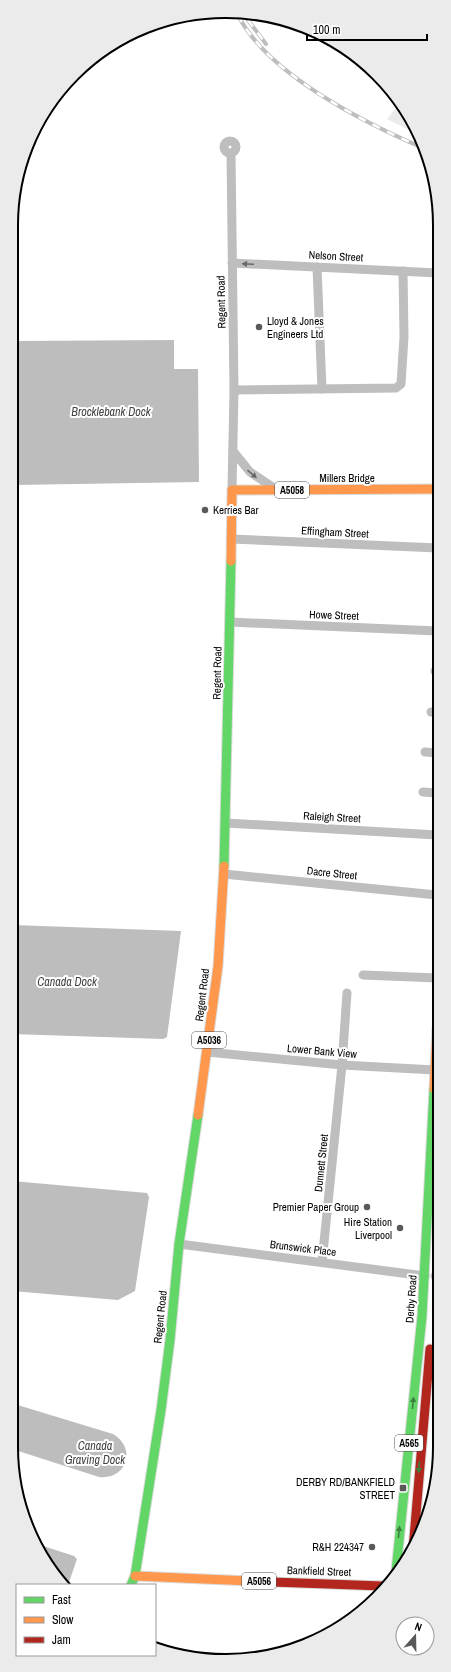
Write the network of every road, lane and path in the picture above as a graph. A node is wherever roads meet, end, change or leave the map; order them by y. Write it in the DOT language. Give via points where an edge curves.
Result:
graph roads {
  1 [pos="231,154"];
  2 [pos="232,263"];
  3 [pos="317,267"];
  4 [pos="403,271"];
  5 [pos="433,273"];
  6 [pos="322,389"];
  7 [pos="234,390"];
  8 [pos="233,451"];
  9 [pos="433,485"];
  10 [pos="421,489"];
  11 [pos="433,489"];
  12 [pos="232,490"];
  13 [pos="277,490"];
  14 [pos="231,539"];
  15 [pos="433,548"];
  16 [pos="230,622"];
  17 [pos="433,631"];
  18 [pos="425,752"];
  19 [pos="433,753"];
  20 [pos="423,792"];
  21 [pos="433,793"];
  22 [pos="226,823"];
  23 [pos="433,835"];
  24 [pos="224,874"];
  25 [pos="433,895"];
  26 [pos="363,975"];
  27 [pos="433,978"];
  28 [pos="347,993"];
  29 [pos="207,1052"];
  30 [pos="342,1065"];
  31 [pos="433,1070"];
  32 [pos="433,1111"];
  33 [pos="179,1244"];
  34 [pos="322,1262"];
  35 [pos="425,1276"];
  36 [pos="430,1341"];
  37 [pos="417,1500"];
  38 [pos="416,1528"];
  39 [pos="408,1544"];
  40 [pos="397,1564"];
  41 [pos="135,1576"];
  42 [pos="132,1584"];
  43 [pos="379,1586"];
  1 -- 2 [label="street, Regent Road"];
  3 -- 2 [label="street, Nelson Street, one-way"];
  2 -- 7 [label="street, Regent Road"];
  3 -- 4 [label="street, Nelson Street"];
  3 -- 6 [label="street"];
  4 -- 5 [label="street, Nelson Street"];
  4 -- 6 [label="street" via="404,337 401,384 396,388"];
  6 -- 7 [label="street"];
  7 -- 8 [label="street, Regent Road"];
  8 -- 12 [label="street, Regent Road"];
  8 -- 13 [label="street, one-way" via="250,472"];
  9 -- 10 [label="main road"];
  10 -- 11 [label="main road, Millers Bridge / A5058"];
  10 -- 13 [label="main road, Millers Bridge / A5058"];
  12 -- 13 [label="main road, Millers Bridge / A5058"];
  12 -- 14 [label="main road, Regent Road / A5036"];
  14 -- 15 [label="street, Effingham Street"];
  14 -- 16 [label="main road, Regent Road / A5036"];
  16 -- 17 [label="street, Howe Street"];
  16 -- 22 [label="main road, Regent Road / A5036"];
  18 -- 19 [label="street"];
  20 -- 21 [label="street"];
  22 -- 23 [label="street, Raleigh Street"];
  22 -- 24 [label="main road, Regent Road / A5036"];
  24 -- 25 [label="street, Dacre Street"];
  24 -- 29 [label="main road, Regent Road / A5036" via="218,966"];
  26 -- 27 [label="street"];
  28 -- 30 [label="street, Dunnett Street"];
  29 -- 30 [label="street, Lower Bank View"];
  29 -- 33 [label="main road, Regent Road / A5036"];
  30 -- 31 [label="street, Lower Bank View"];
  30 -- 34 [label="street, Dunnett Street"];
  32 -- 35 [label="main road, Derby Road / A565"];
  33 -- 34 [label="street, Brunswick Place"];
  33 -- 41 [label="main road, Regent Road / A5036" via="161,1410"];
  34 -- 35 [label="street, Brunswick Place"];
  40 -- 35 [label="main road, Derby Road / A565, one-way"];
  36 -- 37 [label="main road, A565, one-way"];
  37 -- 38 [label="main road, A565"];
  37 -- 39 [label="main road" via="411,1516"];
  41 -- 42 [label="main road, Regent Road / A5036"];
  41 -- 43 [label="main road, Bankfield Street / A5056"];
}
